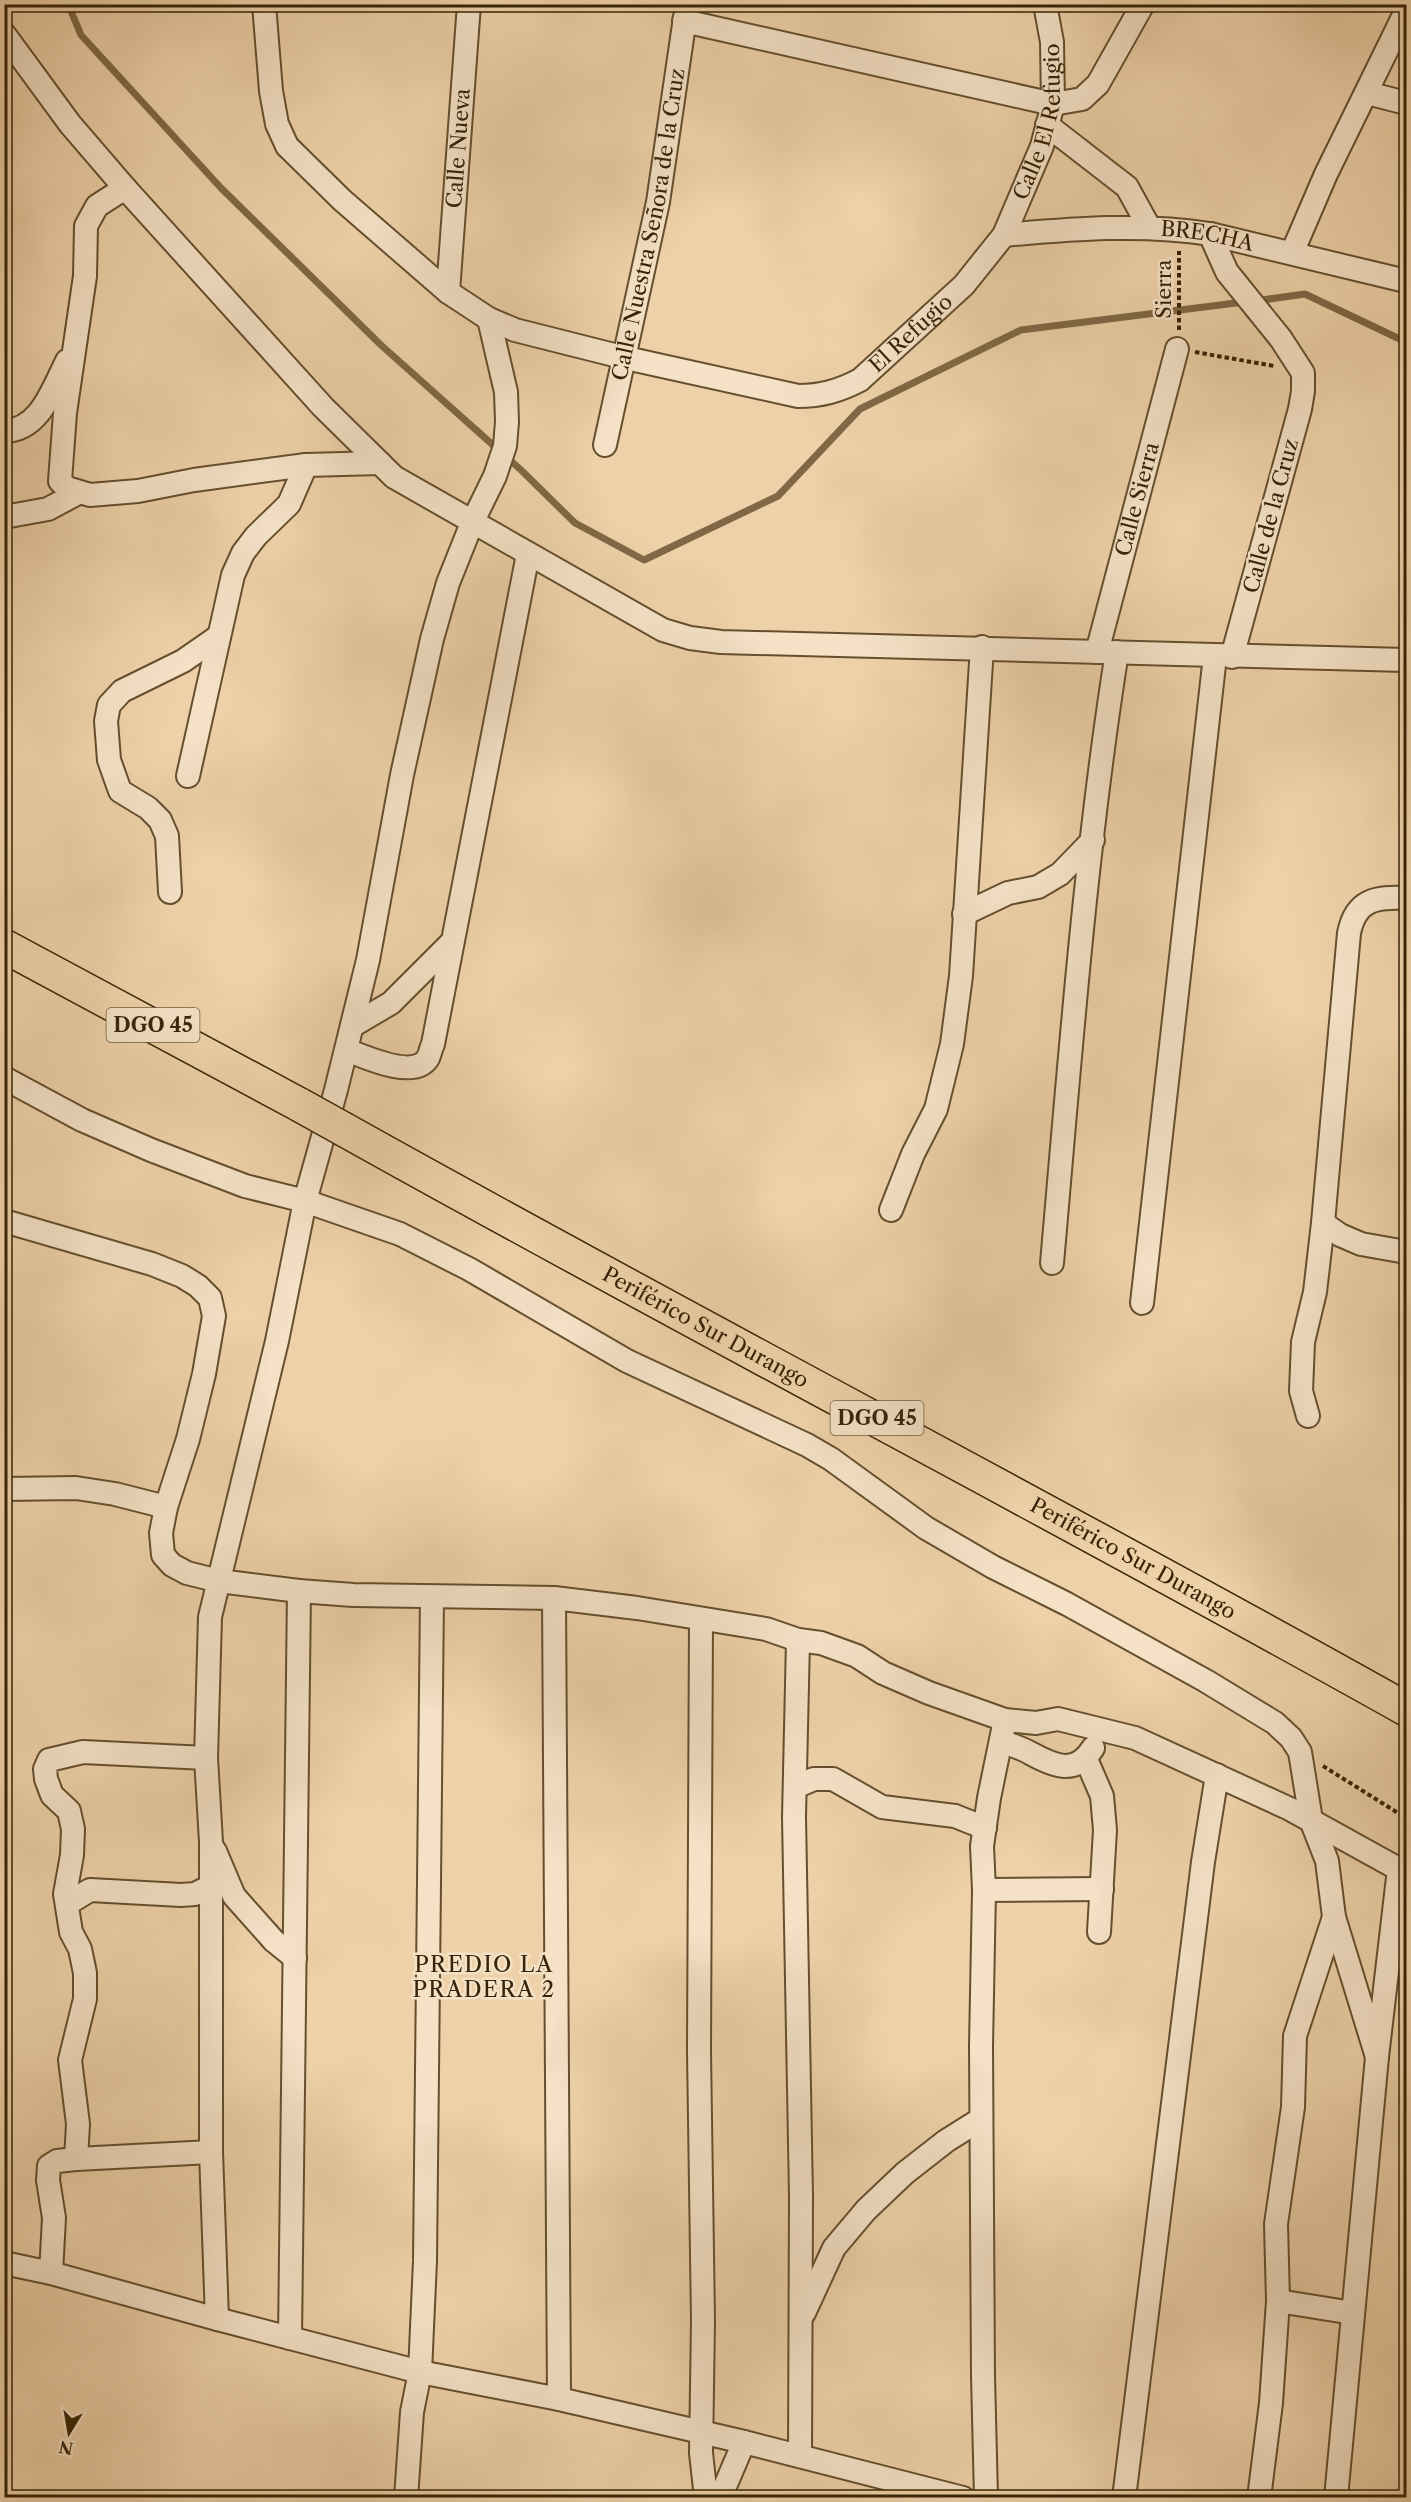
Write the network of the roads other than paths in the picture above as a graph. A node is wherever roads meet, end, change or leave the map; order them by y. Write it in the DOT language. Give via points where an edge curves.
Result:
graph roads {
  1 [pos="264,4"];
  2 [pos="469,4"];
  3 [pos="1045,4"];
  4 [pos="1143,4"];
  5 [pos="1407,11"];
  6 [pos="686,13"];
  7 [pos="4,34"];
  8 [pos="1367,93"];
  9 [pos="1407,103"];
  10 [pos="1050,114"];
  11 [pos="124,188"];
  12 [pos="1149,227"];
  13 [pos="1210,234"];
  14 [pos="1004,235"];
  15 [pos="1292,253"];
  16 [pos="1407,281"];
  17 [pos="448,292"];
  18 [pos="489,319"];
  19 [pos="77,340"];
  20 [pos="1177,349"];
  21 [pos="626,358"];
  22 [pos="4,431"];
  23 [pos="606,445"];
  24 [pos="380,463"];
  25 [pos="306,465"];
  26 [pos="78,493"];
  27 [pos="4,517"];
  28 [pos="472,523"];
  29 [pos="528,554"];
  30 [pos="219,636"];
  31 [pos="982,647"];
  32 [pos="1107,652"];
  33 [pos="1224,657"];
  34 [pos="1407,660"];
  35 [pos="188,776"];
  36 [pos="1093,840"];
  37 [pos="170,892"];
  38 [pos="1407,898"];
  39 [pos="964,914"];
  40 [pos="451,943"];
  41 [pos="4,946"];
  42 [pos="352,1026"];
  43 [pos="347,1050"];
  44 [pos="4,1078"];
  45 [pos="305,1201"];
  46 [pos="891,1210"];
  47 [pos="4,1221"];
  48 [pos="1323,1223"];
  49 [pos="1407,1251"];
  50 [pos="1052,1263"];
  51 [pos="1142,1303"];
  52 [pos="1308,1416"];
  53 [pos="4,1489"];
  54 [pos="166,1507"];
  55 [pos="219,1581"];
  56 [pos="299,1592"];
  57 [pos="432,1597"];
  58 [pos="554,1598"];
  59 [pos="701,1619"];
  60 [pos="798,1640"];
  61 [pos="1407,1709"];
  62 [pos="1097,1729"];
  63 [pos="1003,1730"];
  64 [pos="206,1758"];
  65 [pos="1086,1758"];
  66 [pos="1217,1775"];
  67 [pos="795,1787"];
  68 [pos="1311,1820"];
  69 [pos="985,1828"];
  70 [pos="211,1842"];
  71 [pos="1403,1871"];
  72 [pos="211,1886"];
  73 [pos="1102,1889"];
  74 [pos="984,1890"];
  75 [pos="67,1904"];
  76 [pos="1334,1917"];
  77 [pos="1099,1932"];
  78 [pos="295,1958"];
  79 [pos="1377,2057"];
  80 [pos="981,2119"];
  81 [pos="211,2152"];
  82 [pos="75,2159"];
  83 [pos="4,2263"];
  84 [pos="51,2273"];
  85 [pos="1278,2301"];
  86 [pos="1353,2313"];
  87 [pos="217,2319"];
  88 [pos="800,2324"];
  89 [pos="290,2338"];
  90 [pos="420,2372"];
  91 [pos="559,2399"];
  92 [pos="703,2433"];
  93 [pos="744,2442"];
  94 [pos="800,2456"];
  95 [pos="406,2498"];
  96 [pos="706,2498"];
  97 [pos="720,2498"];
  98 [pos="963,2498"];
  99 [pos="986,2498"];
  100 [pos="1124,2498"];
  101 [pos="1259,2498"];
  102 [pos="1336,2498"];
  1 -- 17 [label="street, El Refugio" via="277,124 287,146 342,200"];
  2 -- 17 [label="street, Calle Nueva"];
  3 -- 10 [label="street, Calle El Refugio" via="1052,42"];
  4 -- 10 [label="street" via="1098,84 1082,99"];
  5 -- 8 [label="street"];
  6 -- 10 [label="street"];
  6 -- 21 [label="street, Calle Nuestra Señora de la Cruz" via="658,202"];
  7 -- 11 [label="street" via="70,124"];
  8 -- 9 [label="street"];
  8 -- 15 [label="street"];
  10 -- 12 [label="street" via="1127,187"];
  10 -- 14 [label="street, Calle El Refugio" via="1042,146"];
  11 -- 19 [label="street" via="97,207 86,226"];
  11 -- 24 [label="street" via="323,407"];
  12 -- 13 [label="street, BRECHA"];
  12 -- 14 [label="street, BRECHA"];
  13 -- 15 [label="street, BRECHA"];
  13 -- 33 [label="street, Calle de la Cruz" via="1227,272 1303,373 1300,409"];
  14 -- 21 [label="street, El Refugio" via="964,285 860,380 840,391 798,396"];
  15 -- 16 [label="street, BRECHA"];
  17 -- 18 [label="street, El Refugio"];
  18 -- 21 [label="street, El Refugio" via="515,330"];
  18 -- 28 [label="street" via="506,392 505,446"];
  19 -- 22 [label="street" via="33,420 22,428"];
  19 -- 26 [label="street" via="65,413 60,481"];
  20 -- 32 [label="street, Calle Sierra"];
  21 -- 23 [label="street, Calle Nuestra Señora de la Cruz"];
  24 -- 25 [label="street"];
  24 -- 28 [label="street" via="394,477"];
  25 -- 26 [label="street" via="138,491"];
  25 -- 30 [label="street" via="289,504 243,553 233,575"];
  26 -- 27 [label="street" via="48,509"];
  28 -- 29 [label="street"];
  28 -- 42 [label="street" via="448,583 432,639"];
  29 -- 31 [label="street" via="645,621 690,638 754,643"];
  29 -- 40 [label="street"];
  30 -- 35 [label="street"];
  30 -- 37 [label="street" via="183,661 122,690 109,705 109,760 120,791 160,820 167,836"];
  31 -- 32 [label="street"];
  31 -- 39 [label="street"];
  32 -- 33 [label="street"];
  32 -- 36 [label="street, Calle Sierra" via="1105,730"];
  33 -- 34 [label="street"];
  33 -- 51 [label="street, Calle de la Cruz"];
  36 -- 39 [label="street" via="1060,874 1038,887 1008,893"];
  36 -- 50 [label="street, Calle Sierra"];
  38 -- 48 [label="street" via="1367,903 1353,916"];
  39 -- 46 [label="street" via="961,976 943,1085"];
  40 -- 42 [label="street" via="391,1004"];
  40 -- 43 [label="street" via="428,1059 418,1066 393,1066"];
  41 -- 61 [label="highway, Periférico Sur Durango / DGO 45, bridge"];
  42 -- 43 [label="street"];
  43 -- 45 [label="street"];
  44 -- 45 [label="street" via="82,1120 151,1150 245,1186"];
  45 -- 55 [label="street" via="278,1341"];
  45 -- 68 [label="street" via="400,1234 469,1269 627,1361 807,1445 926,1528 1275,1723 1300,1752"];
  47 -- 54 [label="street" via="152,1264 182,1276 210,1298 214,1316 204,1374"];
  48 -- 49 [label="street" via="1361,1244"];
  48 -- 52 [label="street" via="1315,1292 1303,1342 1301,1391"];
  53 -- 54 [label="street" via="76,1488"];
  54 -- 55 [label="street" via="161,1533 163,1555 187,1573"];
  55 -- 56 [label="street"];
  55 -- 64 [label="street" via="210,1617"];
  56 -- 57 [label="street"];
  56 -- 78 [label="street"];
  57 -- 58 [label="street"];
  57 -- 90 [label="street" via="428,2076"];
  58 -- 59 [label="street"];
  58 -- 91 [label="street"];
  59 -- 60 [label="street" via="766,1629"];
  59 -- 92 [label="street" via="698,1947"];
  60 -- 63 [label="street" via="821,1643 857,1656"];
  60 -- 67 [label="street"];
  62 -- 63 [label="street" via="1058,1719"];
  62 -- 65 [label="street" via="1094,1747"];
  62 -- 66 [label="street" via="1136,1738"];
  63 -- 65 [label="street" via="1044,1761 1061,1766"];
  63 -- 69 [label="street"];
  64 -- 70 [label="street"];
  64 -- 75 [label="street" via="83,1752 49,1760 46,1779 52,1795 69,1811 73,1829"];
  65 -- 73 [label="street" via="1102,1796"];
  66 -- 68 [label="street"];
  66 -- 100 [label="street"];
  67 -- 69 [label="street" via="814,1779 833,1779 882,1807 955,1816"];
  67 -- 88 [label="street"];
  68 -- 71 [label="street"];
  68 -- 76 [label="street" via="1327,1861"];
  69 -- 74 [label="street"];
  70 -- 72 [label="street"];
  70 -- 78 [label="street" via="234,1896 274,1941"];
  71 -- 79 [label="street"];
  72 -- 75 [label="street" via="195,1894 181,1895 90,1890"];
  72 -- 81 [label="street"];
  73 -- 74 [label="street"];
  73 -- 77 [label="street"];
  74 -- 80 [label="street"];
  75 -- 82 [label="street" via="71,1932 85,1972 86,1999 70,2060 78,2124"];
  76 -- 79 [label="street"];
  76 -- 85 [label="street" via="1295,2036 1293,2107 1276,2224"];
  78 -- 89 [label="street"];
  79 -- 86 [label="street"];
  80 -- 88 [label="street" via="905,2173 866,2210 834,2248"];
  80 -- 99 [label="street"];
  81 -- 82 [label="street"];
  81 -- 87 [label="street"];
  82 -- 84 [label="street" via="49,2166 54,2218"];
  83 -- 84 [label="street"];
  84 -- 87 [label="street"];
  85 -- 86 [label="street"];
  85 -- 101 [label="street"];
  86 -- 102 [label="street"];
  87 -- 89 [label="street"];
  88 -- 94 [label="street"];
  89 -- 90 [label="street"];
  90 -- 91 [label="street"];
  90 -- 95 [label="street" via="412,2412"];
  91 -- 92 [label="street"];
  92 -- 93 [label="street"];
  92 -- 96 [label="street"];
  93 -- 94 [label="street"];
  93 -- 97 [label="street"];
  94 -- 98 [label="street"];
}
